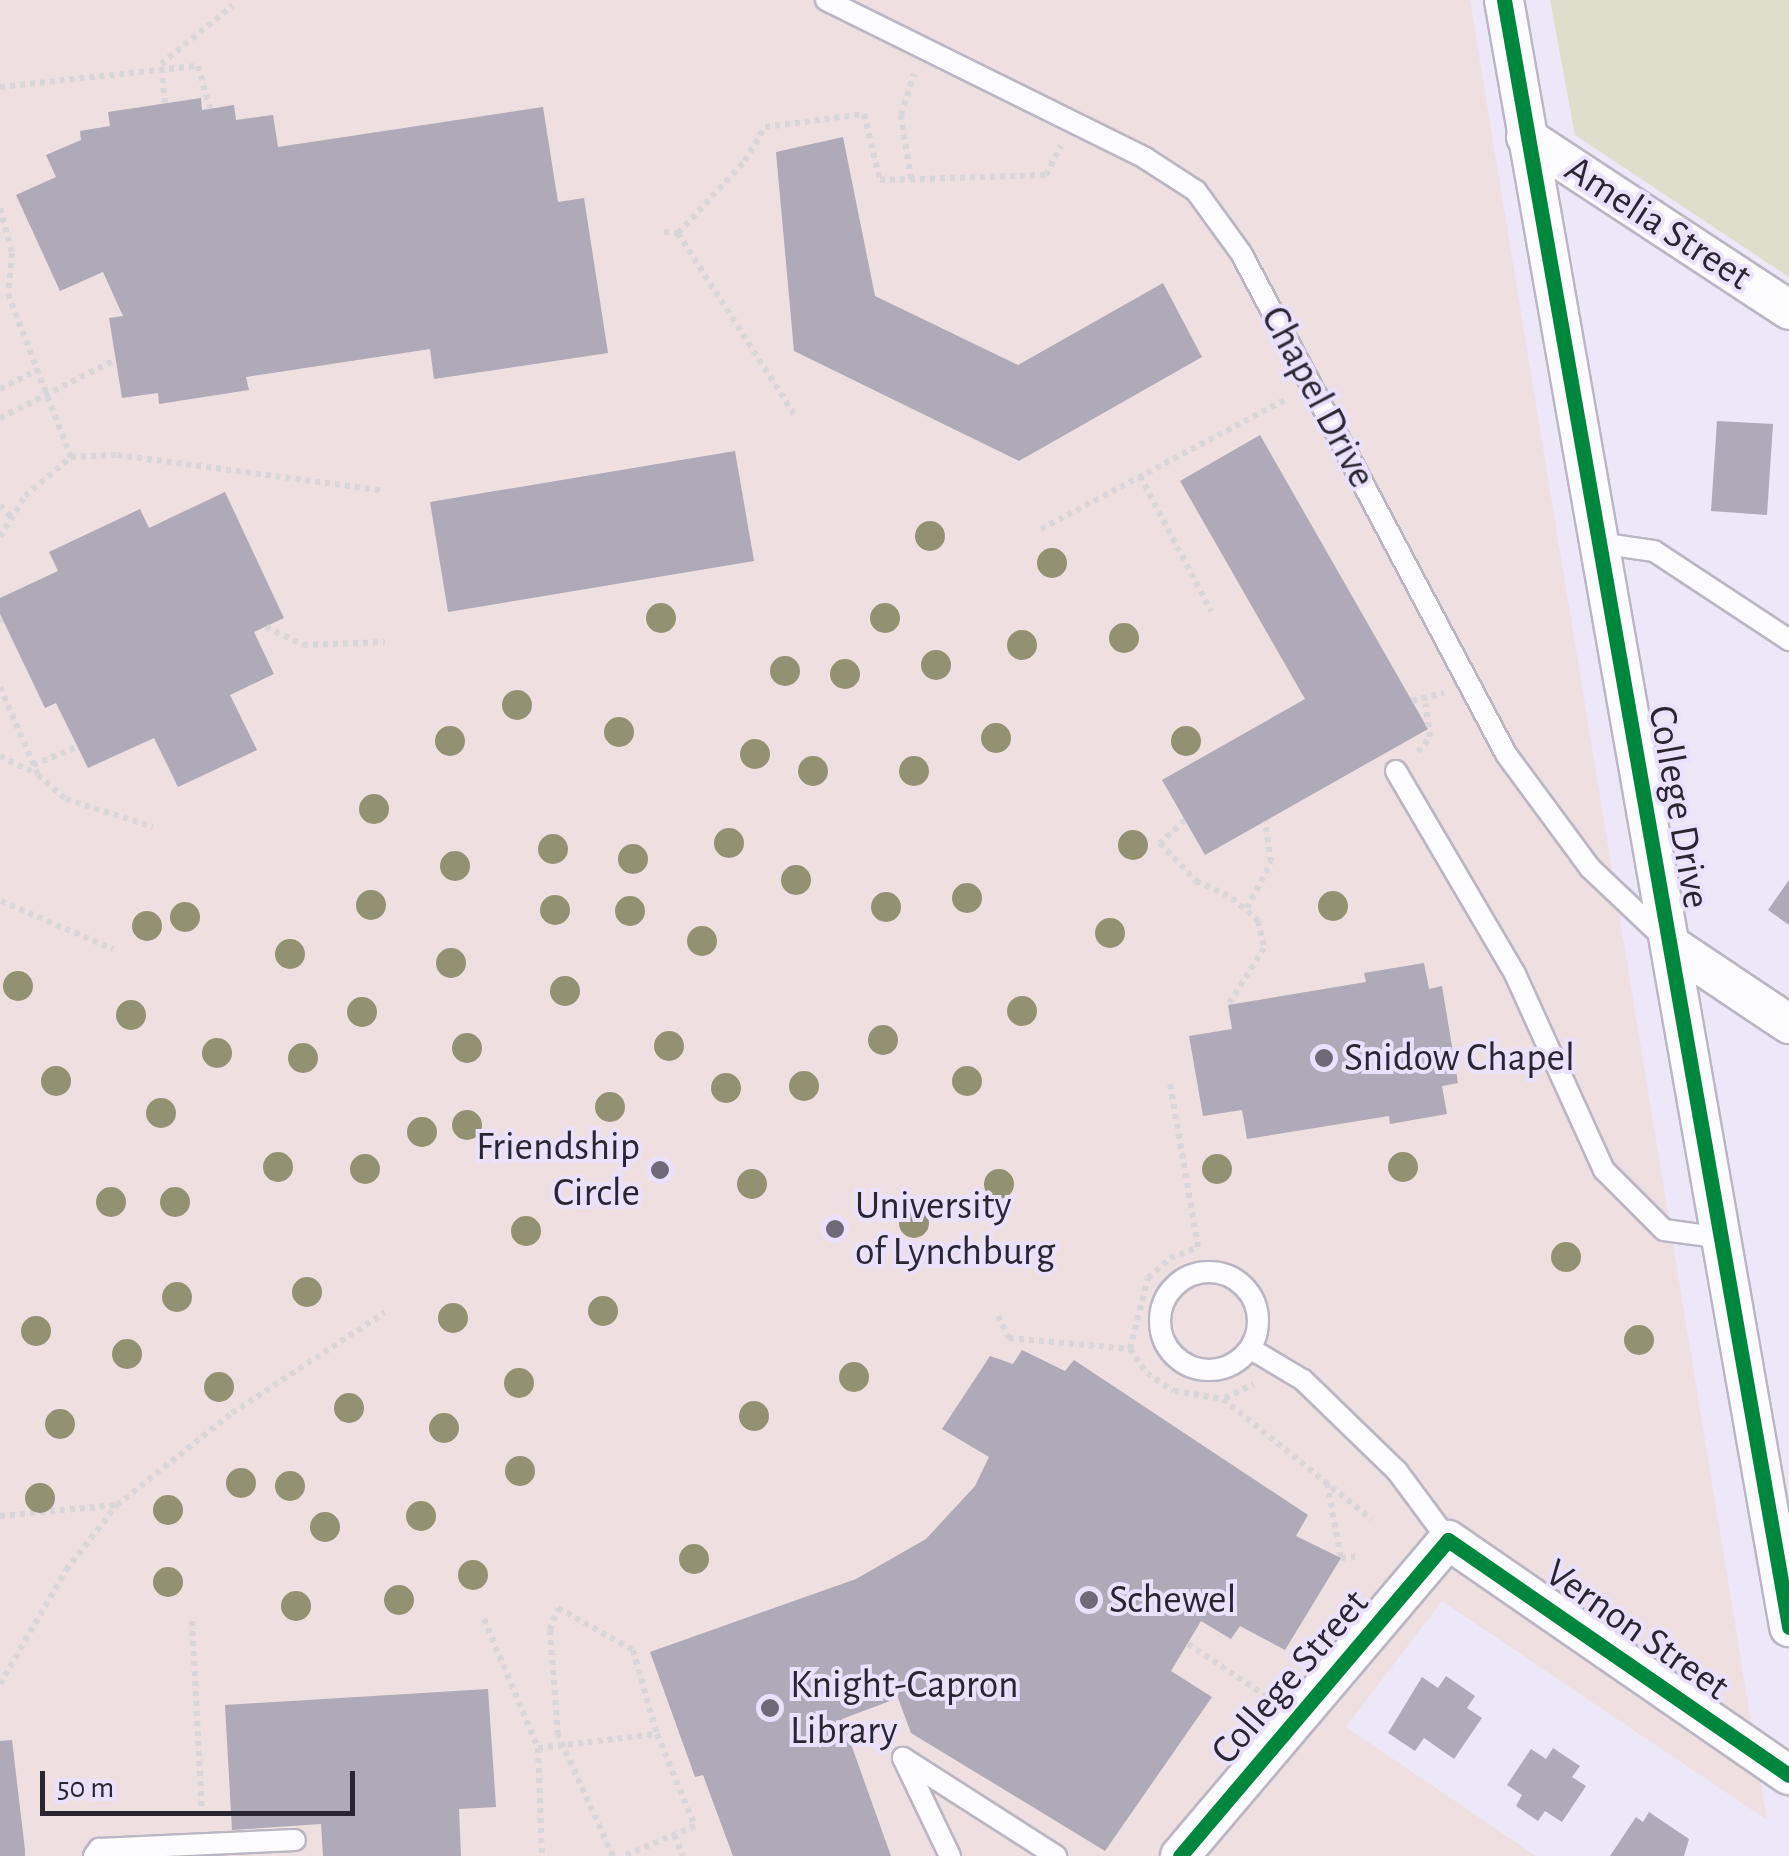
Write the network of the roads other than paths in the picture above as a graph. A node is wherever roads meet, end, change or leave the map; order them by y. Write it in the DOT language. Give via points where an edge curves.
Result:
graph roads {
  1 [pos="826,0"];
  2 [pos="1504,0"];
  3 [pos="1526,137"];
  4 [pos="1789,310"];
  5 [pos="1599,544"];
  6 [pos="1789,640"];
  7 [pos="1397,774"];
  8 [pos="1671,944"];
  9 [pos="1789,1024"];
  10 [pos="1723,1238"];
  11 [pos="1251,1349"];
  12 [pos="1448,1540"];
  13 [pos="1789,1627"];
  14 [pos="1789,1775"];
  15 [pos="296,1840"];
  16 [pos="94,1856"];
  17 [pos="950,1856"];
  18 [pos="1056,1856"];
  19 [pos="1180,1856"];
  1 -- 8 [label="lane, Chapel Drive" via="1196,191 1241,253 1506,754 1590,868"];
  2 -- 3 [label="street, College Drive"];
  3 -- 4 [label="street, Amelia Street"];
  3 -- 5 [label="street, College Drive"];
  5 -- 6 [label="lane" via="1654,551"];
  5 -- 8 [label="street, College Drive"];
  7 -- 10 [label="lane" via="1515,974 1604,1170 1664,1230"];
  8 -- 9 [label="street"];
  8 -- 10 [label="street, College Drive"];
  10 -- 13 [label="street, College Drive"];
  11 -- 11 [label="lane" via="1255,1303 1235,1279 1205,1272 1189,1276 1166,1299 1160,1315 1168,1347 1193,1367 1226,1366"];
  11 -- 12 [label="lane, Vernon Street" via="1303,1380 1384,1458"];
  12 -- 14 [label="street, Vernon Street"];
  12 -- 19 [label="street, College Street"];
  15 -- 16 [label="lane" via="99,1849"];
  17 -- 18 [label="lane" via="903,1758"];
}
